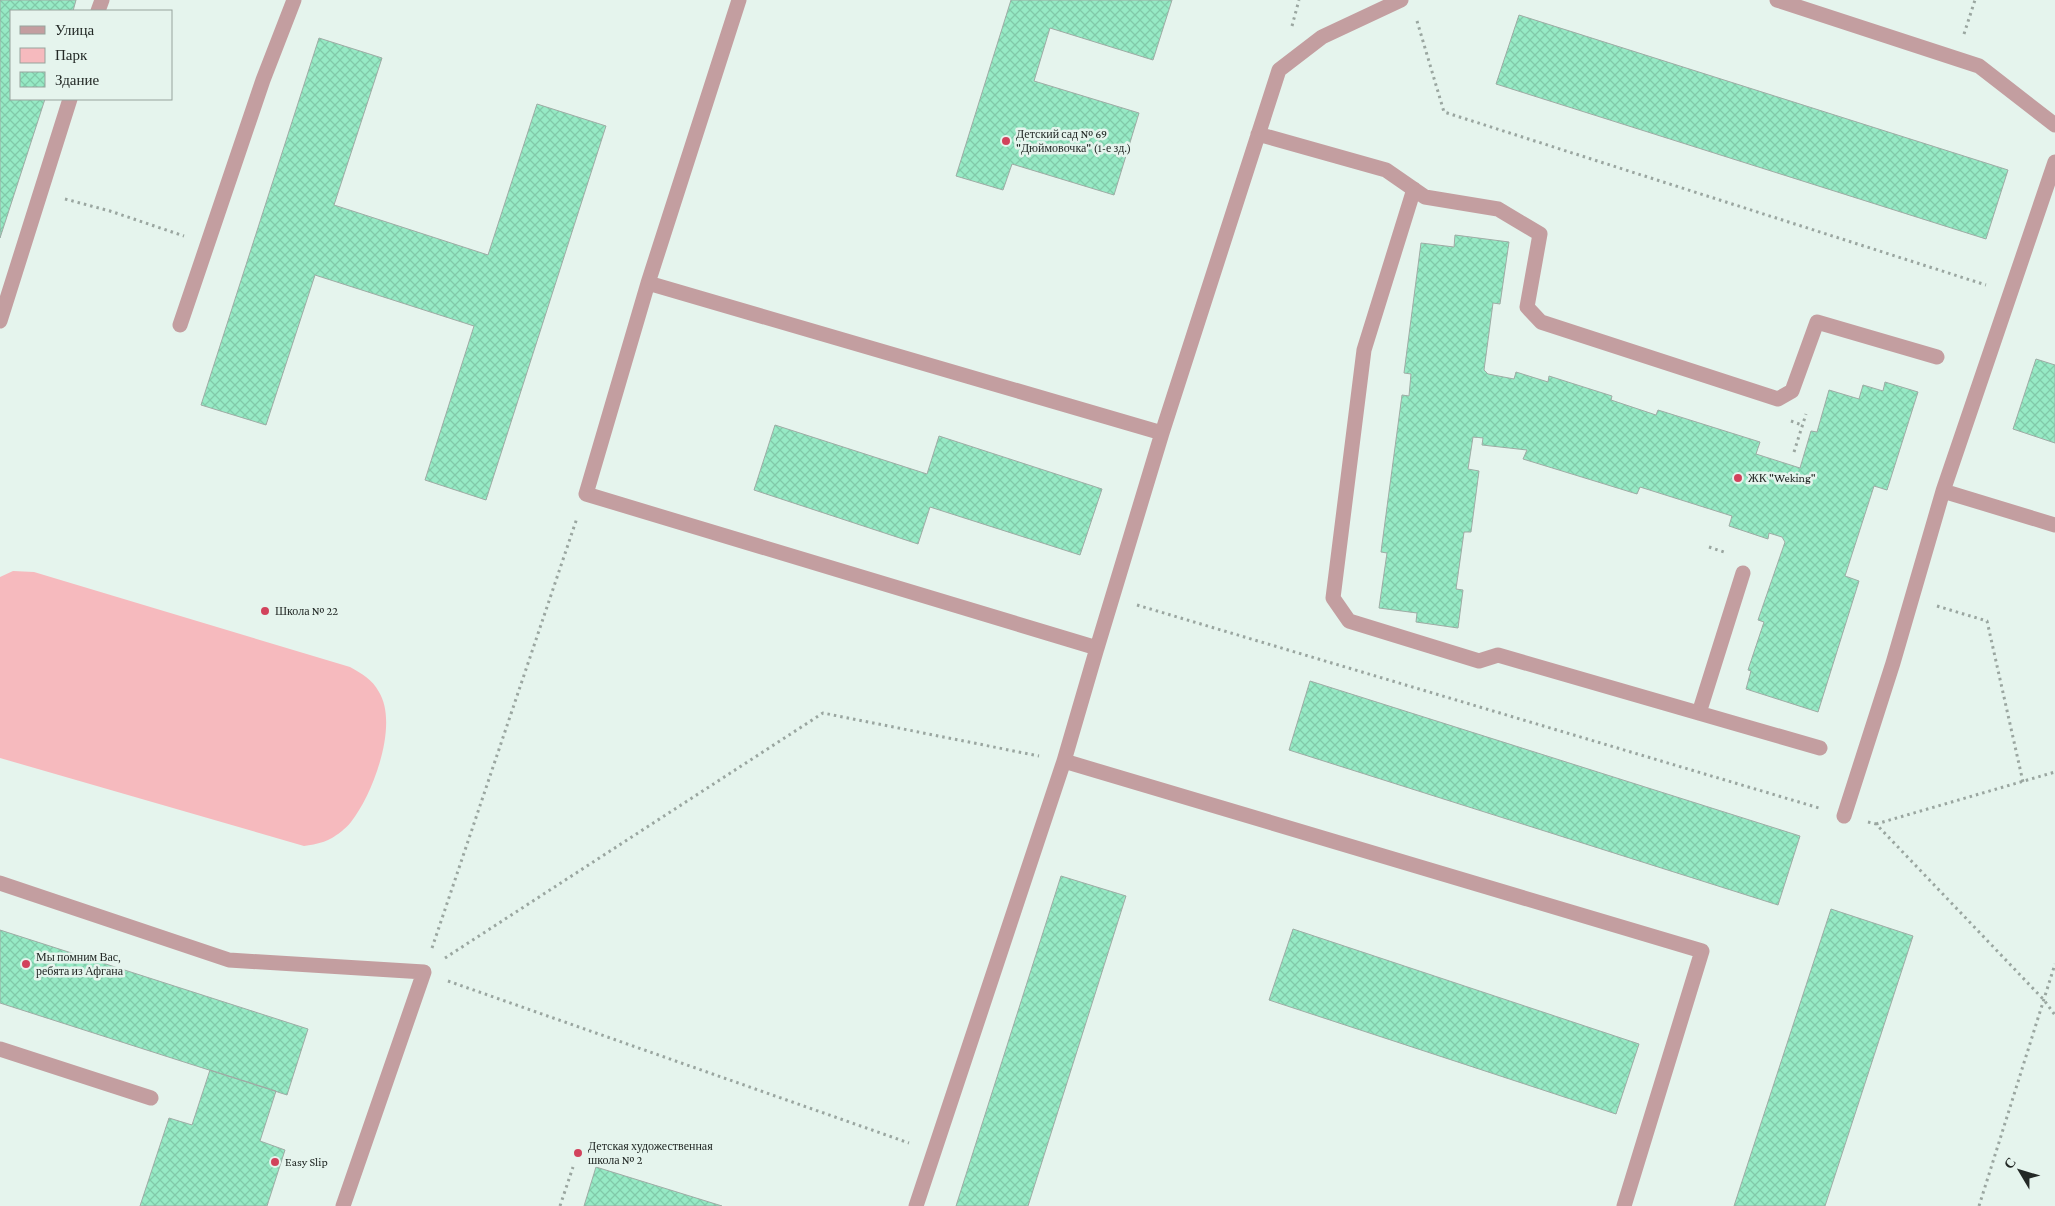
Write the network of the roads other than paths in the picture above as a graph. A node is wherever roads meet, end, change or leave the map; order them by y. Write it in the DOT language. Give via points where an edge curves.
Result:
graph roads {
  1 [pos="294,0"];
  2 [pos="739,0"];
  3 [pos="1401,0"];
  4 [pos="1777,0"];
  5 [pos="70,100"];
  6 [pos="2055,125"];
  7 [pos="1258,134"];
  8 [pos="2055,162"];
  9 [pos="1414,189"];
  10 [pos="648,283"];
  11 [pos="0,321"];
  12 [pos="180,325"];
  13 [pos="1937,358"];
  14 [pos="1162,433"];
  15 [pos="1943,491"];
  16 [pos="2055,524"];
  17 [pos="1744,573"];
  18 [pos="1097,648"];
  19 [pos="1699,713"];
  20 [pos="1820,748"];
  21 [pos="1064,761"];
  22 [pos="1844,816"];
  23 [pos="0,883"];
  24 [pos="0,1049"];
  25 [pos="151,1098"];
  26 [pos="344,1206"];
  27 [pos="916,1206"];
  28 [pos="1624,1206"];
  1 -- 12 [label="lane" via="263,80"];
  2 -- 10 [label="lane"];
  3 -- 7 [label="lane" via="1322,37 1279,70"];
  4 -- 6 [label="lane" via="1979,66"];
  5 -- 11 [label="lane"];
  7 -- 9 [label="lane" via="1386,170"];
  7 -- 14 [label="lane"];
  8 -- 15 [label="lane"];
  9 -- 13 [label="lane" via="1425,196 1498,209 1540,234 1527,307 1541,322 1778,399 1792,390 1817,322"];
  9 -- 19 [label="lane" via="1364,350 1333,598 1349,621 1479,661 1498,655"];
  10 -- 14 [label="lane"];
  10 -- 18 [label="lane" via="586,494"];
  14 -- 18 [label="lane"];
  15 -- 16 [label="lane"];
  15 -- 22 [label="lane"];
  17 -- 19 [label="lane"];
  18 -- 21 [label="lane"];
  19 -- 20 [label="lane"];
  21 -- 27 [label="lane"];
  21 -- 28 [label="lane" via="1702,951"];
  23 -- 26 [label="lane" via="229,960 424,972"];
  24 -- 25 [label="lane"];
}
